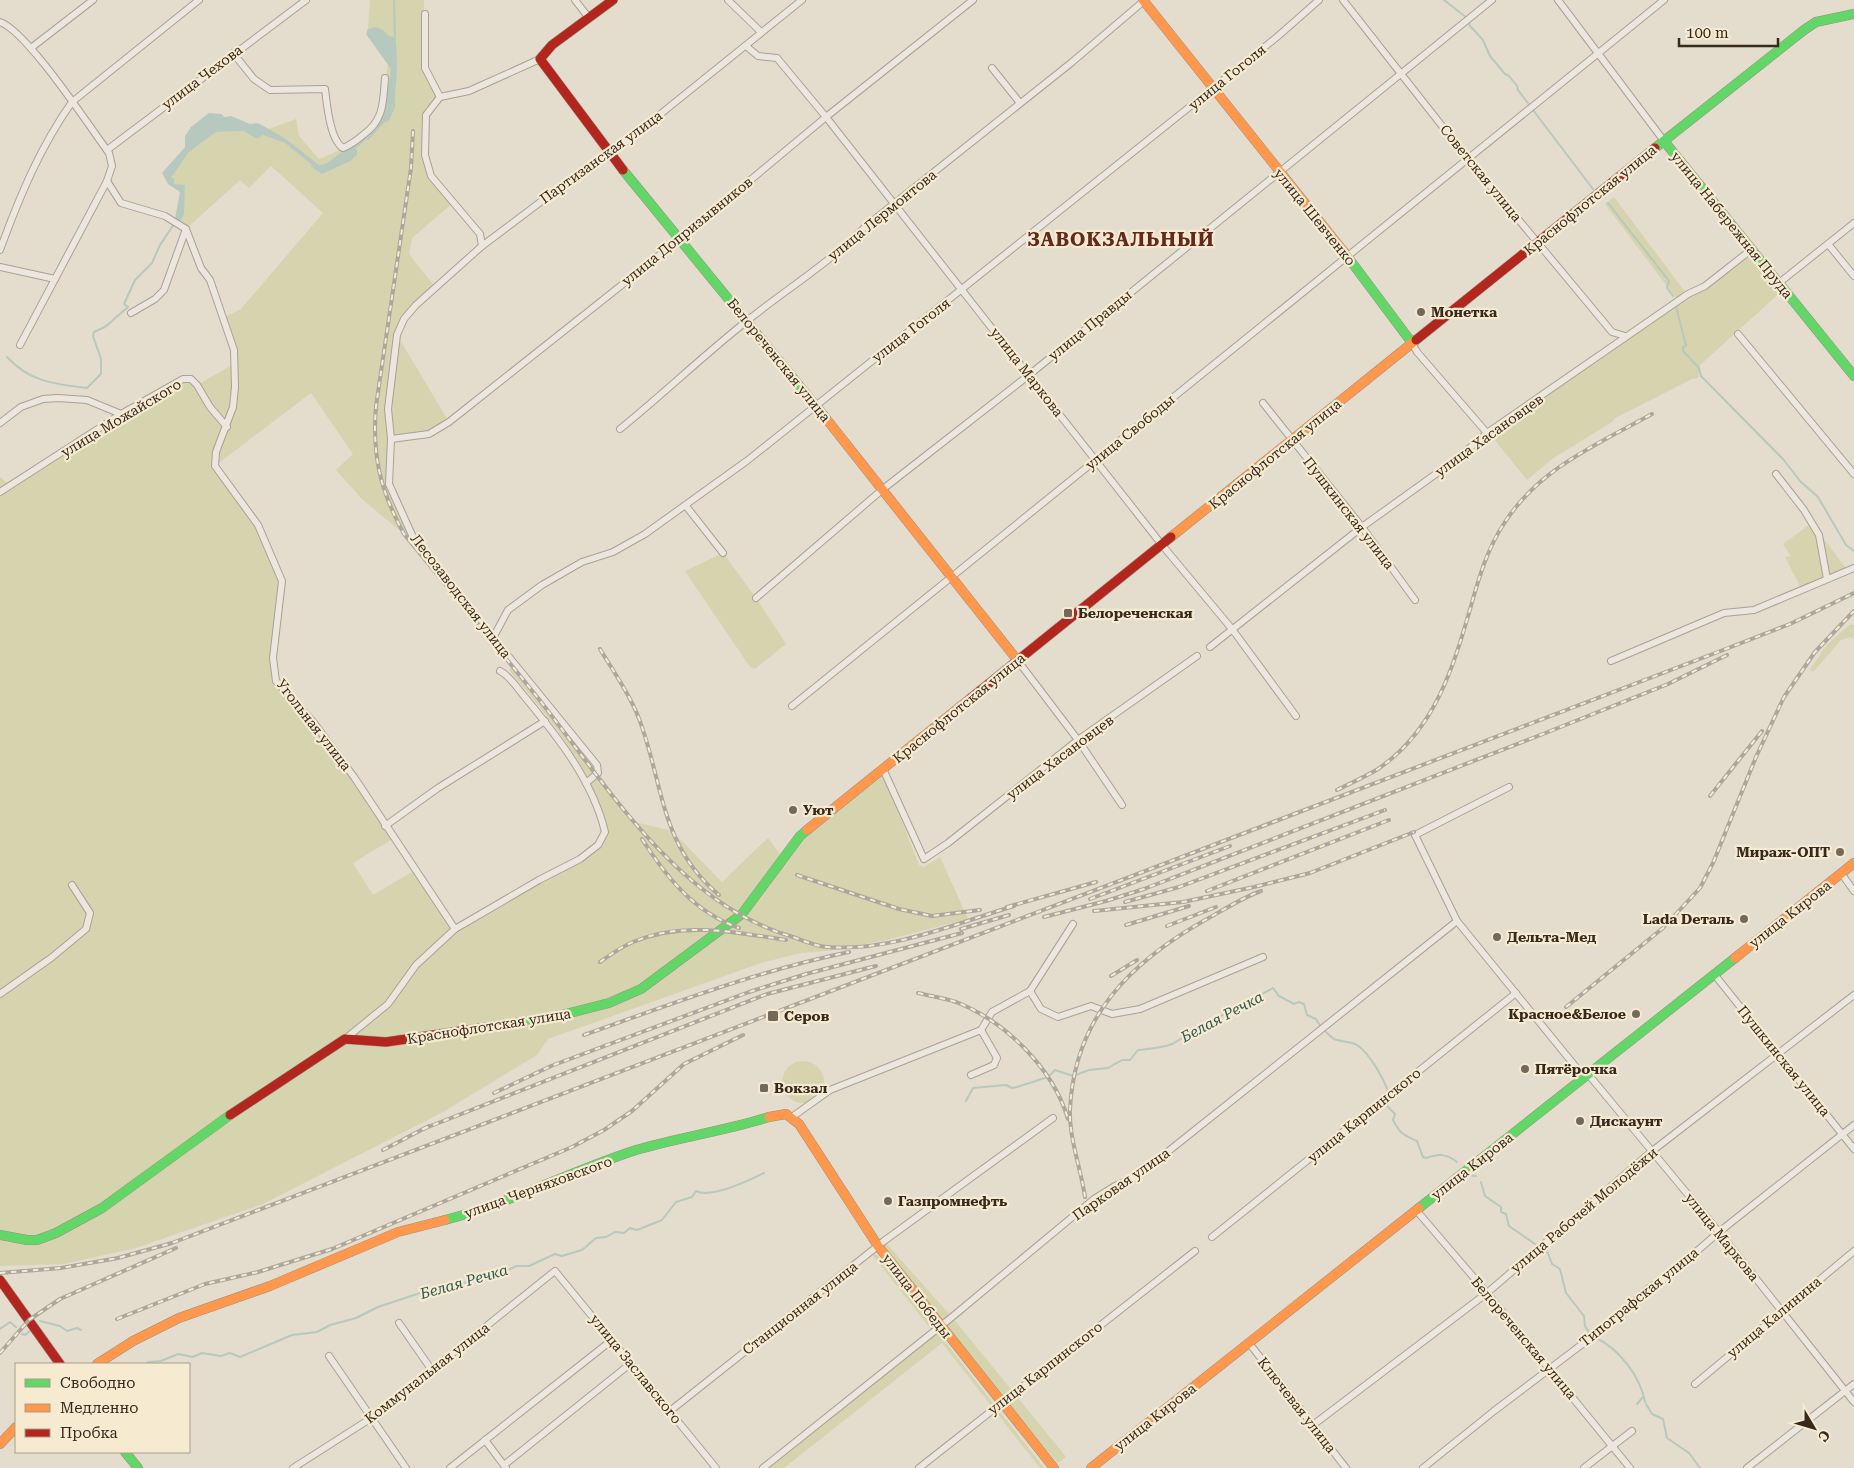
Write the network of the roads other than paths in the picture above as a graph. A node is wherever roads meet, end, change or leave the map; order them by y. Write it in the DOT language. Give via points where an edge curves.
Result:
graph roads {
  1 [pos="93,0"];
  2 [pos="199,0"];
  3 [pos="306,0"];
  4 [pos="575,0"];
  5 [pos="613,0"];
  6 [pos="728,0"];
  7 [pos="802,0"];
  8 [pos="973,0"];
  9 [pos="1144,0"];
  10 [pos="1320,0"];
  11 [pos="1343,0"];
  12 [pos="1492,0"];
  13 [pos="1558,0"];
  14 [pos="1664,0"];
  15 [pos="425,14"];
  16 [pos="1854,14"];
  17 [pos="589,18"];
  18 [pos="0,22"];
  19 [pos="761,32"];
  20 [pos="746,46"];
  21 [pos="31,48"];
  22 [pos="233,53"];
  23 [pos="1599,54"];
  24 [pos="540,59"];
  25 [pos="992,68"];
  26 [pos="1400,72"];
  27 [pos="385,78"];
  28 [pos="1213,88"];
  29 [pos="440,97"];
  30 [pos="72,102"];
  31 [pos="1020,103"];
  32 [pos="826,117"];
  33 [pos="1664,140"];
  34 [pos="107,150"];
  35 [pos="609,153"];
  36 [pos="1468,159"];
  37 [pos="1278,172"];
  38 [pos="107,181"];
  39 [pos="896,203"];
  40 [pos="1854,223"];
  41 [pos="186,229"];
  42 [pos="680,238"];
  43 [pos="1538,242"];
  44 [pos="1828,244"];
  45 [pos="482,246"];
  46 [pos="1752,249"];
  47 [pos="0,250"];
  48 [pos="1347,256"];
  49 [pos="0,267"];
  50 [pos="1854,276"];
  51 [pos="55,279"];
  52 [pos="1779,283"];
  53 [pos="962,291"];
  54 [pos="131,313"];
  55 [pos="404,319"];
  56 [pos="747,321"];
  57 [pos="1738,334"];
  58 [pos="1625,336"];
  59 [pos="1412,343"];
  60 [pos="20,345"];
  61 [pos="1029,375"];
  62 [pos="1854,376"];
  63 [pos="1264,403"];
  64 [pos="815,405"];
  65 [pos="121,414"];
  66 [pos="0,423"];
  67 [pos="228,427"];
  68 [pos="620,429"];
  69 [pos="1487,433"];
  70 [pos="391,439"];
  71 [pos="1292,440"];
  72 [pos="1096,460"];
  73 [pos="1776,474"];
  74 [pos="1854,474"];
  75 [pos="883,489"];
  76 [pos="0,492"];
  77 [pos="686,506"];
  78 [pos="1362,527"];
  79 [pos="1162,545"];
  80 [pos="723,554"];
  81 [pos="1854,568"];
  82 [pos="950,577"];
  83 [pos="1828,579"];
  84 [pos="756,598"];
  85 [pos="1415,600"];
  86 [pos="1232,629"];
  87 [pos="494,638"];
  88 [pos="1210,647"];
  89 [pos="1197,656"];
  90 [pos="1018,661"];
  91 [pos="1611,661"];
  92 [pos="500,671"];
  93 [pos="792,706"];
  94 [pos="1296,716"];
  95 [pos="545,721"];
  96 [pos="1078,740"];
  97 [pos="884,769"];
  98 [pos="586,783"];
  99 [pos="1508,787"];
  100 [pos="1122,806"];
  101 [pos="385,826"];
  102 [pos="1854,863"];
  103 [pos="1842,873"];
  104 [pos="72,885"];
  105 [pos="1854,891"];
  106 [pos="1457,922"];
  107 [pos="1072,924"];
  108 [pos="455,929"];
  109 [pos="1263,957"];
  110 [pos="1714,974"];
  111 [pos="1030,991"];
  112 [pos="1516,993"];
  113 [pos="0,994"];
  114 [pos="1854,995"];
  115 [pos="981,1030"];
  116 [pos="345,1039"];
  117 [pos="1779,1054"];
  118 [pos="971,1075"];
  119 [pos="1586,1076"];
  120 [pos="792,1117"];
  121 [pos="1053,1118"];
  122 [pos="1854,1126"];
  123 [pos="1842,1134"];
  124 [pos="1854,1149"];
  125 [pos="1651,1152"];
  126 [pos="1416,1210"];
  127 [pos="1719,1232"];
  128 [pos="0,1235"];
  129 [pos="1212,1237"];
  130 [pos="878,1246"];
  131 [pos="1195,1251"];
  132 [pos="1854,1252"];
  133 [pos="556,1272"];
  134 [pos="0,1280"];
  135 [pos="1487,1293"];
  136 [pos="1782,1310"];
  137 [pos="399,1323"];
  138 [pos="941,1326"];
  139 [pos="612,1340"];
  140 [pos="1249,1343"];
  141 [pos="329,1356"];
  142 [pos="58,1363"];
  143 [pos="99,1363"];
  144 [pos="630,1364"];
  145 [pos="431,1369"];
  146 [pos="1550,1369"];
  147 [pos="1695,1384"];
  148 [pos="1854,1384"];
  149 [pos="1845,1391"];
  150 [pos="1001,1402"];
  151 [pos="1854,1402"];
  152 [pos="670,1411"];
  153 [pos="372,1417"];
  154 [pos="1313,1425"];
  155 [pos="15,1428"];
  156 [pos="1632,1431"];
  157 [pos="485,1440"];
  158 [pos="0,1444"];
  159 [pos="1612,1446"];
  160 [pos="126,1453"];
  161 [pos="505,1466"];
  162 [pos="138,1468"];
  163 [pos="293,1468"];
  164 [pos="406,1468"];
  165 [pos="450,1468"];
  166 [pos="716,1468"];
  167 [pos="763,1468"];
  168 [pos="920,1468"];
  169 [pos="1054,1468"];
  170 [pos="1091,1468"];
  171 [pos="1346,1468"];
  172 [pos="1423,1468"];
  173 [pos="1584,1468"];
  174 [pos="1630,1468"];
  175 [pos="1747,1468"];
  1 -- 21 [label="street"];
  2 -- 30 [label="street"];
  3 -- 22 [label="street, улица Чехова"];
  4 -- 17 [label="street"];
  5 -- 17 [label="street"];
  6 -- 19 [label="street"];
  7 -- 19 [label="street, Партизанская улица"];
  8 -- 32 [label="street, улица Допризывников"];
  9 -- 28 [label="street, улица Шевченко"];
  9 -- 31 [label="street, улица Лермонтова"];
  10 -- 28 [label="street, улица Гоголя"];
  11 -- 26 [label="street, Советская улица"];
  12 -- 26 [label="street, улица Правды"];
  13 -- 23 [label="street, улица Набережная Пруда"];
  14 -- 23 [label="street"];
  15 -- 29 [label="street" via="426,68"];
  16 -- 33 [label="street, Краснофлотская улица" via="1816,22"];
  17 -- 24 [label="street" via="552,45"];
  18 -- 21 [label="street"];
  19 -- 20 [label="street, Партизанская улица"];
  20 -- 32 [label="street, улица Маркова" via="758,56 777,58"];
  20 -- 35 [label="street, Партизанская улица"];
  21 -- 30 [label="street"];
  22 -- 27 [label="street" via="254,79 270,90 325,89 328,115 337,144 342,148 357,140 378,121"];
  22 -- 34 [label="street, улица Чехова"];
  23 -- 33 [label="street, улица Набережная Пруда"];
  23 -- 36 [label="street, улица Свободы"];
  24 -- 29 [label="street" via="469,91"];
  24 -- 35 [label="street, Белореченская улица"];
  25 -- 31 [label="street"];
  26 -- 36 [label="street, Советская улица"];
  26 -- 37 [label="street, улица Правды"];
  28 -- 37 [label="street, улица Шевченко"];
  28 -- 53 [label="street, улица Гоголя"];
  29 -- 45 [label="street" via="426,115 427,162 431,176 480,234"];
  30 -- 34 [label="street"];
  30 -- 47 [label="street" via="33,167"];
  31 -- 39 [label="street, улица Лермонтова"];
  32 -- 39 [label="street, улица Маркова"];
  32 -- 42 [label="street, улица Допризывников"];
  33 -- 43 [label="street, Краснофлотская улица"];
  33 -- 46 [label="street, улица Набережная Пруда"];
  34 -- 38 [label="street" via="112,166"];
  35 -- 42 [label="street, Белореченская улица"];
  35 -- 45 [label="street, Партизанская улица"];
  36 -- 43 [label="street, Советская улица"];
  36 -- 48 [label="street, улица Свободы"];
  37 -- 48 [label="street, улица Шевченко"];
  37 -- 61 [label="street, улица Правды"];
  38 -- 41 [label="street" via="121,203 165,216"];
  38 -- 51 [label="street"];
  39 -- 53 [label="street, улица Маркова"];
  39 -- 56 [label="street, улица Лермонтова"];
  40 -- 44 [label="street"];
  41 -- 54 [label="street" via="164,290"];
  41 -- 67 [label="street, Угольная улица" via="201,268 210,280 234,350 236,387"];
  42 -- 56 [label="street, Белореченская улица"];
  42 -- 70 [label="street, улица Допризывников" via="448,422 429,434"];
  43 -- 58 [label="street, Советская улица" via="1612,332"];
  43 -- 59 [label="street, Краснофлотская улица"];
  44 -- 50 [label="street"];
  44 -- 52 [label="street"];
  45 -- 55 [label="street, Партизанская улица"];
  46 -- 52 [label="street, улица Набережная Пруда"];
  46 -- 58 [label="street, улица Хасановцев" via="1705,286"];
  48 -- 59 [label="street, улица Шевченко"];
  48 -- 72 [label="street, улица Свободы"];
  49 -- 51 [label="street"];
  51 -- 60 [label="street"];
  52 -- 62 [label="street, улица Набережная Пруда"];
  53 -- 61 [label="street, улица Маркова"];
  53 -- 64 [label="street, улица Гоголя"];
  55 -- 70 [label="street, Лесозаводская улица" via="397,335 388,409"];
  56 -- 64 [label="street, Белореченская улица"];
  56 -- 68 [label="street, улица Лермонтова"];
  57 -- 74 [label="street"];
  58 -- 69 [label="street, улица Хасановцев"];
  59 -- 69 [label="street, улица Шевченко"];
  59 -- 71 [label="street, Краснофлотская улица"];
  61 -- 72 [label="street, улица Маркова"];
  61 -- 75 [label="street, улица Правды"];
  63 -- 71 [label="street, Пушкинская улица"];
  64 -- 75 [label="street, Белореченская улица"];
  64 -- 77 [label="street, улица Гоголя"];
  65 -- 66 [label="street" via="87,400 44,399 22,407"];
  65 -- 67 [label="street, улица Можайского" via="188,378 197,385 210,407"];
  65 -- 76 [label="street, улица Можайского"];
  67 -- 101 [label="street, Угольная улица" via="216,452 215,466 258,525 282,582 273,658 276,681 340,757"];
  69 -- 78 [label="street, улица Хасановцев" via="1458,458"];
  70 -- 87 [label="street, Лесозаводская улица" via="389,484 408,528"];
  71 -- 78 [label="street, Пушкинская улица"];
  71 -- 79 [label="street, Краснофлотская улица"];
  72 -- 79 [label="street, улица Маркова"];
  72 -- 82 [label="street, улица Свободы"];
  73 -- 83 [label="street" via="1819,535"];
  75 -- 82 [label="street, Белореченская улица"];
  75 -- 84 [label="street, улица Правды"];
  77 -- 80 [label="street"];
  77 -- 87 [label="street, улица Гоголя" via="613,552 582,562 542,585 508,610"];
  78 -- 85 [label="street, Пушкинская улица"];
  78 -- 86 [label="street, улица Хасановцев"];
  79 -- 86 [label="street, улица Маркова"];
  79 -- 90 [label="street, Краснофлотская улица"];
  81 -- 83 [label="street"];
  82 -- 90 [label="street, Белореченская улица"];
  82 -- 93 [label="street, улица Свободы"];
  83 -- 91 [label="street" via="1754,610 1724,613"];
  86 -- 88 [label="street, улица Хасановцев"];
  86 -- 94 [label="street, улица Маркова"];
  87 -- 98 [label="street, Лесозаводская улица" via="597,765 598,773"];
  89 -- 96 [label="street, улица Хасановцев"];
  90 -- 96 [label="street"];
  90 -- 97 [label="street, Краснофлотская улица"];
  92 -- 95 [label="street"];
  95 -- 98 [label="street"];
  95 -- 101 [label="street" via="438,788"];
  96 -- 97 [label="street, улица Хасановцев" via="948,844 924,859"];
  96 -- 100 [label="street"];
  97 -- 116 [label="street, Краснофлотская улица" via="800,836 742,914 641,989 609,1003 554,1017 386,1042"];
  98 -- 108 [label="street" via="605,832 598,845 580,859"];
  99 -- 106 [label="street, улица Маркова" via="1415,835"];
  101 -- 108 [label="street, Угольная улица"];
  102 -- 103 [label="street, улица Кирова"];
  103 -- 105 [label="street"];
  103 -- 110 [label="street, улица Кирова"];
  104 -- 113 [label="street" via="90,913 86,929"];
  106 -- 112 [label="street, улица Маркова"];
  106 -- 138 [label="street, Парковая улица" via="1136,1177 1094,1199"];
  107 -- 111 [label="street"];
  108 -- 116 [label="street" via="416,965 388,1004"];
  109 -- 111 [label="street" via="1140,1009 1112,1014 1091,1006 1058,1017 1041,1009"];
  110 -- 117 [label="street, Пушкинская улица"];
  110 -- 119 [label="street, улица Кирова"];
  111 -- 115 [label="street" via="992,1012"];
  112 -- 119 [label="street, улица Маркова"];
  112 -- 129 [label="street, улица Карпинского"];
  114 -- 117 [label="street, улица Рабочей Молодёжи"];
  115 -- 118 [label="street" via="997,1058 994,1065"];
  115 -- 120 [label="street" via="830,1090"];
  116 -- 128 [label="street" via="224,1120 102,1208 84,1215 53,1236 29,1241"];
  117 -- 123 [label="street, Пушкинская улица"];
  117 -- 125 [label="street, улица Рабочей Молодёжи"];
  119 -- 125 [label="street, улица Маркова"];
  119 -- 126 [label="street, улица Кирова"];
  120 -- 130 [label="street, улица Победы"];
  120 -- 143 [label="street, улица Черняховского" via="778,1114 735,1128 668,1141 473,1213 398,1232 270,1286 179,1318 150,1331"];
  121 -- 130 [label="street, Станционная улица"];
  122 -- 123 [label="street, Типографская улица"];
  123 -- 124 [label="street, Пушкинская улица"];
  123 -- 127 [label="street, Типографская улица"];
  125 -- 127 [label="street, улица Маркова"];
  125 -- 135 [label="street, улица Рабочей Молодёжи"];
  126 -- 135 [label="street, Белореченская улица"];
  126 -- 140 [label="street, улица Кирова"];
  127 -- 136 [label="street, улица Маркова"];
  127 -- 146 [label="street, Типографская улица" via="1622,1314"];
  130 -- 138 [label="street, улица Победы"];
  130 -- 152 [label="street, Станционная улица"];
  131 -- 150 [label="street, улица Карпинского"];
  132 -- 136 [label="street, улица Калинина"];
  133 -- 139 [label="street, улица Заславского"];
  133 -- 145 [label="street, Коммунальная улица"];
  134 -- 142 [label="street"];
  135 -- 146 [label="street, Белореченская улица"];
  135 -- 154 [label="street, улица Рабочей Молодёжи"];
  136 -- 147 [label="street, улица Калинина"];
  136 -- 149 [label="street, улица Маркова"];
  137 -- 145 [label="street"];
  138 -- 150 [label="street, улица Победы"];
  138 -- 167 [label="street, Парковая улица"];
  139 -- 144 [label="street, улица Заславского"];
  139 -- 157 [label="street"];
  140 -- 154 [label="street, Ключевая улица"];
  140 -- 170 [label="street, улица Кирова"];
  141 -- 153 [label="street"];
  144 -- 152 [label="street, улица Заславского"];
  144 -- 161 [label="street"];
  145 -- 153 [label="street, Коммунальная улица"];
  146 -- 159 [label="street, Белореченская улица"];
  146 -- 172 [label="street, Типографская улица"];
  148 -- 149 [label="street"];
  149 -- 151 [label="street, улица Маркова"];
  149 -- 175 [label="street"];
  150 -- 168 [label="street, улица Карпинского"];
  150 -- 169 [label="street, улица Победы"];
  152 -- 166 [label="street, улица Заславского"];
  153 -- 163 [label="street, Коммунальная улица"];
  153 -- 164 [label="street"];
  154 -- 171 [label="street, Ключевая улица"];
  155 -- 158 [label="street"];
  156 -- 159 [label="street"];
  157 -- 161 [label="street"];
  157 -- 165 [label="street"];
  159 -- 173 [label="street"];
  159 -- 174 [label="street, Белореченская улица"];
  160 -- 162 [label="street"];
}
